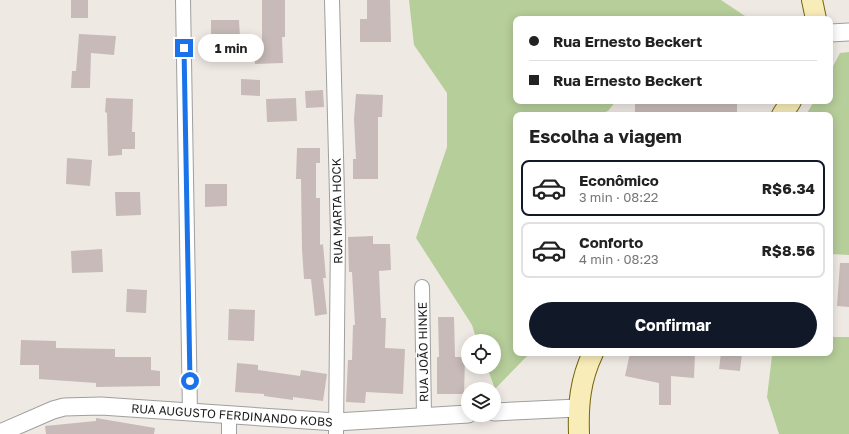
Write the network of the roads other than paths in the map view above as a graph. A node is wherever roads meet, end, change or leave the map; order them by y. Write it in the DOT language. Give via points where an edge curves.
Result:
graph roads {
  1 [pos="183,0"];
  2 [pos="332,0"];
  3 [pos="812,0"];
  4 [pos="815,16"];
  5 [pos="849,32"];
  6 [pos="833,33"];
  7 [pos="422,287"];
  8 [pos="592,356"];
  9 [pos="578,408"];
  10 [pos="501,412"];
  11 [pos="190,413"];
  12 [pos="461,414"];
  13 [pos="229,416"];
  14 [pos="424,416"];
  15 [pos="336,428"];
  16 [pos="0,433"];
  17 [pos="229,434"];
  18 [pos="579,434"];
  1 -- 11 [label="street"];
  2 -- 15 [label="street, RUA MARTA HOCK" via="338,234"];
  3 -- 4 [label="main road"];
  5 -- 6 [label="street"];
  7 -- 14 [label="street, RUA JOÃO HINKE"];
  8 -- 9 [label="main road" via="583,379"];
  9 -- 10 [label="street"];
  9 -- 18 [label="main road"];
  11 -- 13 [label="street, RUA AUGUSTO FERDINANDO KOBS"];
  11 -- 16 [label="street, RUA AUGUSTO FERDINANDO KOBS" via="101,406 64,407"];
  12 -- 14 [label="street, RUA AUGUSTO FERDINANDO KOBS"];
  13 -- 15 [label="street, RUA AUGUSTO FERDINANDO KOBS"];
  13 -- 17 [label="street"];
  14 -- 15 [label="street, RUA AUGUSTO FERDINANDO KOBS"];
}
